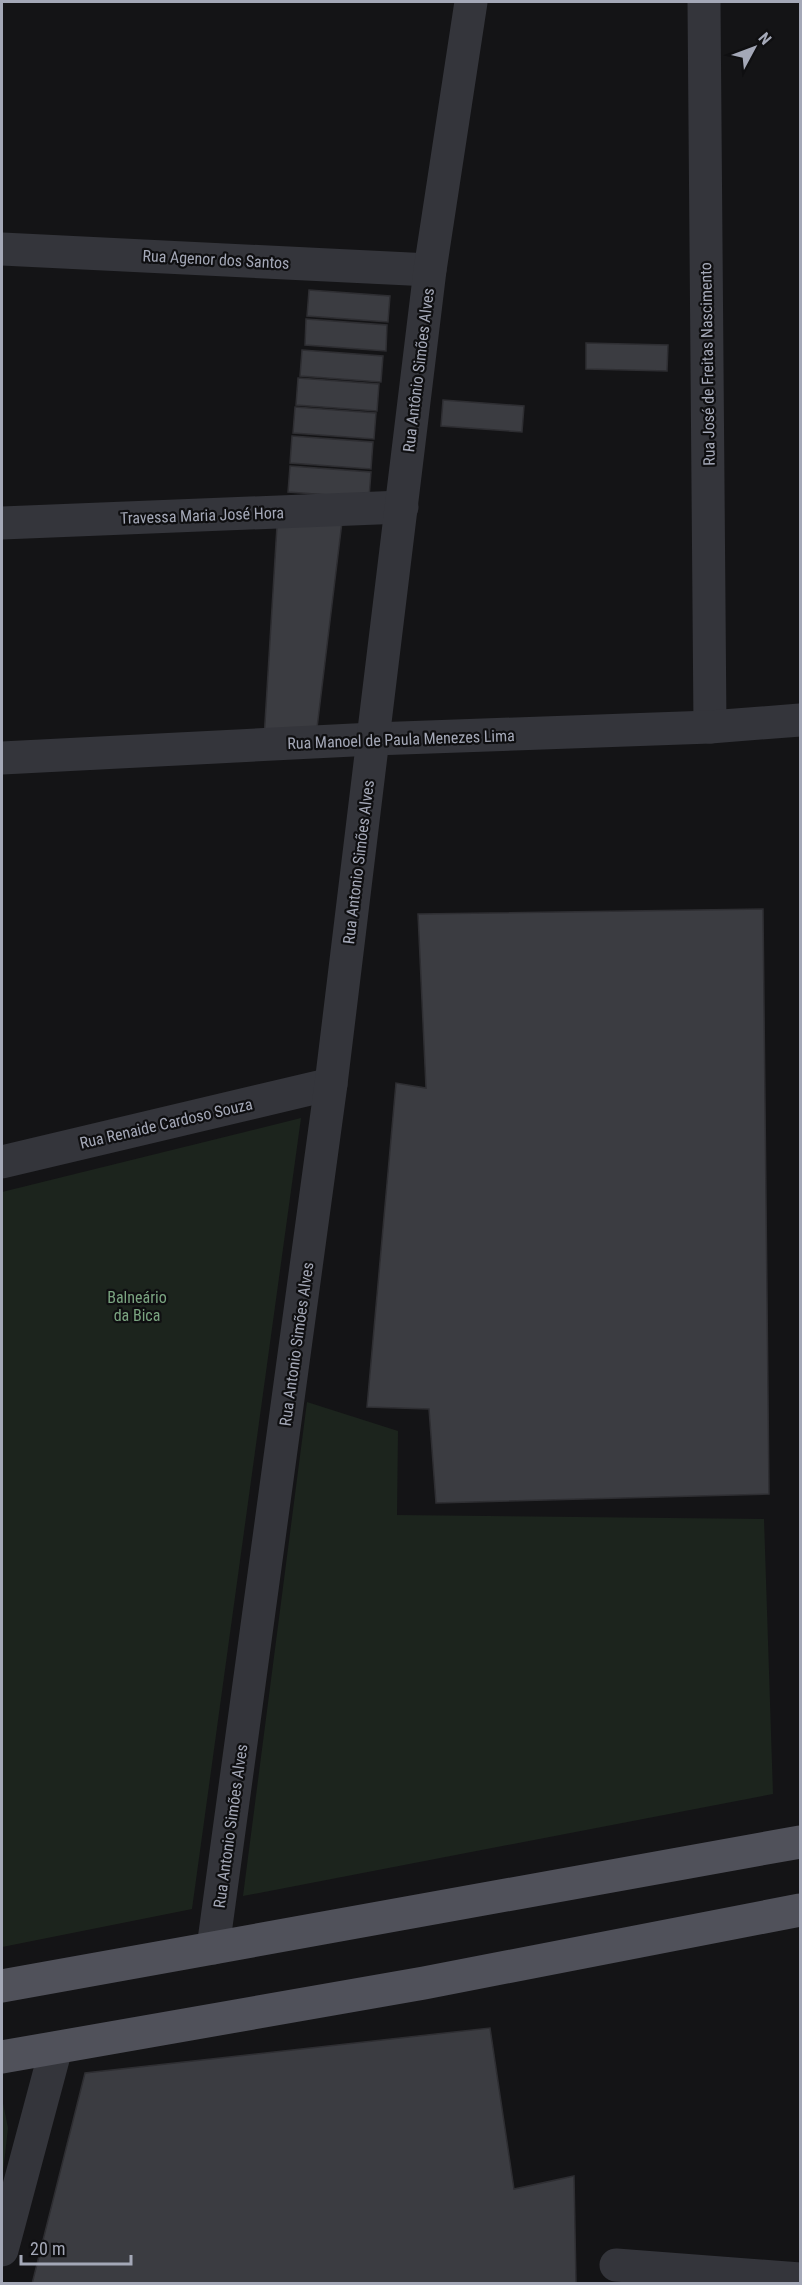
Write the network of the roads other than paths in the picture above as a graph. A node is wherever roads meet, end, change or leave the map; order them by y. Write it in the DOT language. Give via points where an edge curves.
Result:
graph roads {
  1 [pos="471,2"];
  2 [pos="704,2"];
  3 [pos="2,249"];
  4 [pos="430,270"];
  5 [pos="402,507"];
  6 [pos="2,523"];
  7 [pos="801,720"];
  8 [pos="710,727"];
  9 [pos="373,739"];
  10 [pos="2,758"];
  11 [pos="331,1084"];
  12 [pos="2,1162"];
  13 [pos="801,1842"];
  14 [pos="801,1910"];
  15 [pos="213,1948"];
  16 [pos="2,1986"];
  17 [pos="56,2048"];
  18 [pos="2,2057"];
  19 [pos="2,2250"];
  20 [pos="616,2265"];
  21 [pos="801,2279"];
  1 -- 4 [label="street, Rua Antônio Simões Alves"];
  2 -- 8 [label="street, Rua José de Freitas Nascimento"];
  3 -- 4 [label="street, Rua Agenor dos Santos"];
  4 -- 5 [label="street, Rua Antônio Simões Alves"];
  5 -- 6 [label="street, Travessa Maria José Hora"];
  5 -- 9 [label="street, Rua Antônio Simões Alves"];
  7 -- 8 [label="street, Rua Manoel de Paula Menezes Lima"];
  8 -- 9 [label="street, Rua Manoel de Paula Menezes Lima"];
  9 -- 10 [label="street, Rua Manoel de Paula Menezes Lima"];
  9 -- 11 [label="street, Rua Antonio Simões Alves"];
  11 -- 12 [label="street, Rua Renaide Cardoso Souza"];
  11 -- 15 [label="street, Rua Antonio Simões Alves"];
  13 -- 15 [label="main road"];
  14 -- 17 [label="main road" via="424,1983"];
  15 -- 16 [label="main road"];
  17 -- 18 [label="main road"];
  17 -- 19 [label="street"];
  20 -- 21 [label="street"];
}
